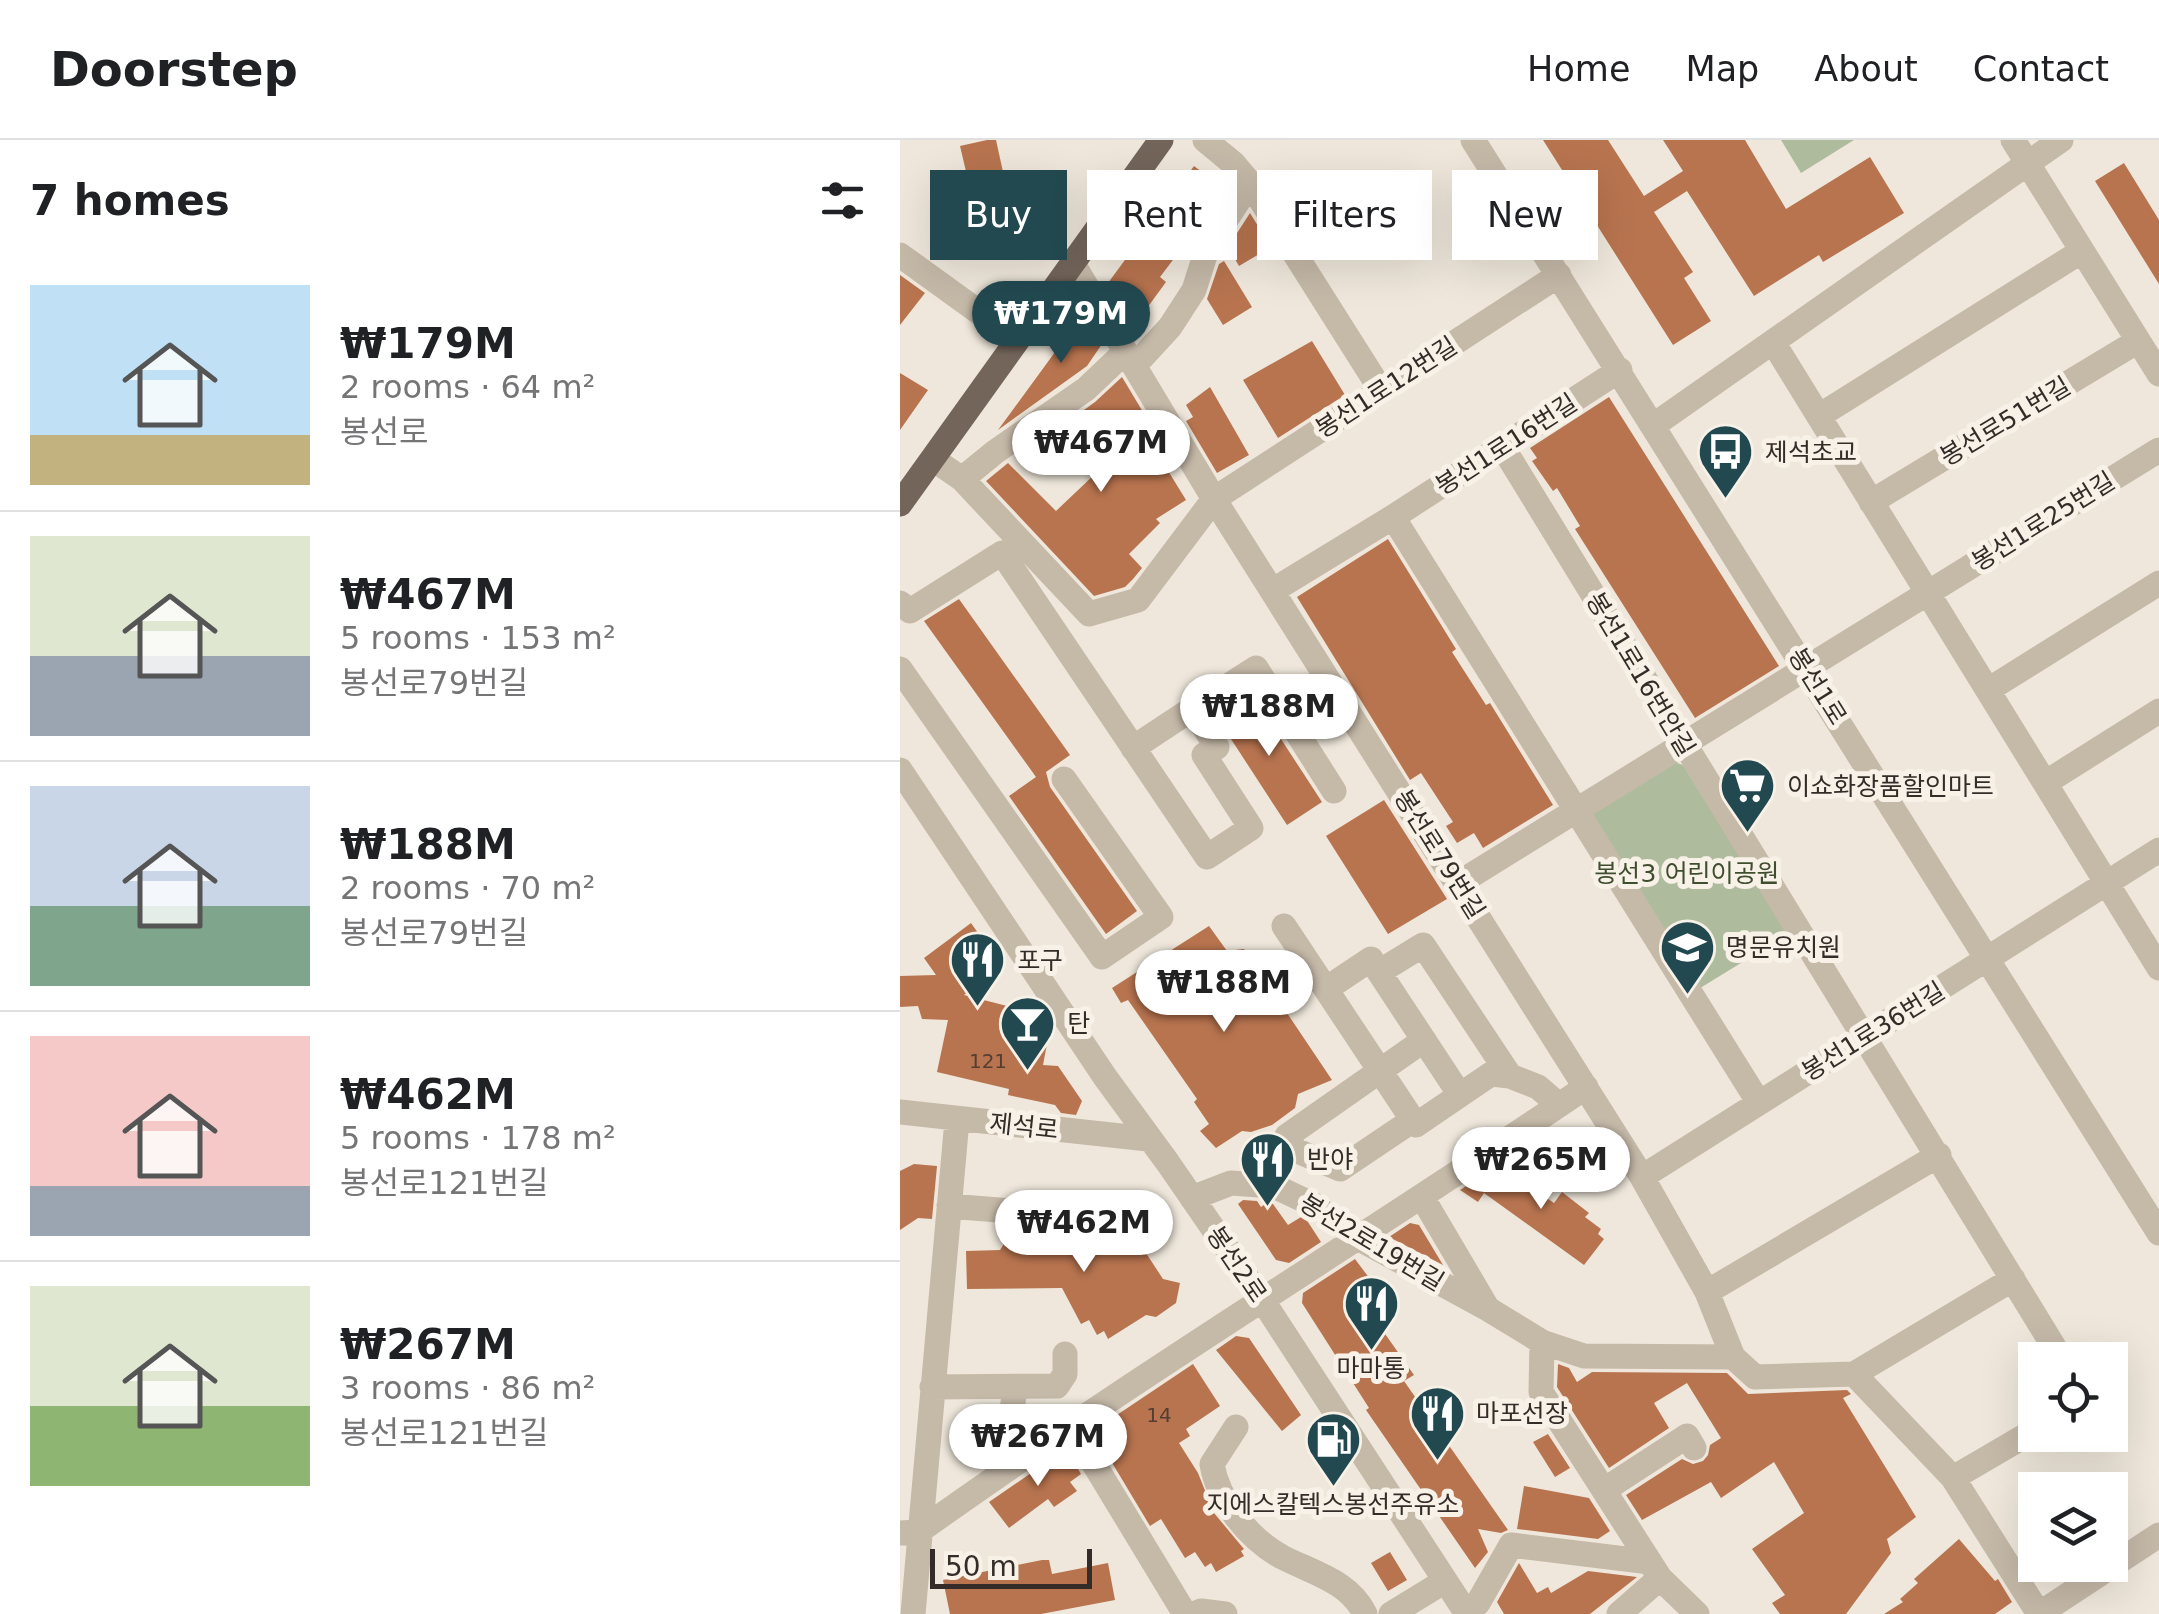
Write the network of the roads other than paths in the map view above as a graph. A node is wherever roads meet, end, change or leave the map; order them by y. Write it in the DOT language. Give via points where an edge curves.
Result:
graph roads {
  1 [pos="1161,140"];
  2 [pos="1205,140"];
  3 [pos="1472,140"];
  4 [pos="2013,140"];
  5 [pos="2062,140"];
  6 [pos="2027,162"];
  7 [pos="1250,184"];
  8 [pos="2082,251"];
  9 [pos="900,255"];
  10 [pos="1073,264"];
  11 [pos="1558,275"];
  12 [pos="1016,339"];
  13 [pos="2138,340"];
  14 [pos="1773,342"];
  15 [pos="1130,359"];
  16 [pos="1620,370"];
  17 [pos="2159,374"];
  18 [pos="1381,390"];
  19 [pos="1819,416"];
  20 [pos="1654,426"];
  21 [pos="1502,446"];
  22 [pos="2159,450"];
  23 [pos="933,460"];
  24 [pos="962,479"];
  25 [pos="1867,495"];
  26 [pos="1214,499"];
  27 [pos="900,504"];
  28 [pos="1393,517"];
  29 [pos="2159,583"];
  30 [pos="1272,591"];
  31 [pos="1928,593"];
  32 [pos="903,612"];
  33 [pos="900,668"];
  34 [pos="1806,668"];
  35 [pos="1988,690"];
  36 [pos="1192,709"];
  37 [pos="2159,712"];
  38 [pos="1683,744"];
  39 [pos="1133,748"];
  40 [pos="900,770"];
  41 [pos="1064,779"];
  42 [pos="2045,782"];
  43 [pos="1334,791"];
  44 [pos="1576,811"];
  45 [pos="2159,850"];
  46 [pos="1459,883"];
  47 [pos="2107,883"];
  48 [pos="1284,926"];
  49 [pos="1988,958"];
  50 [pos="2159,968"];
  51 [pos="1379,972"];
  52 [pos="1326,989"];
  53 [pos="1864,1036"];
  54 [pos="1424,1040"];
  55 [pos="1380,1070"];
  56 [pos="1510,1076"];
  57 [pos="1586,1087"];
  58 [pos="1460,1095"];
  59 [pos="1759,1103"];
  60 [pos="1559,1105"];
  61 [pos="900,1112"];
  62 [pos="957,1120"];
  63 [pos="1414,1120"];
  64 [pos="1148,1139"];
  65 [pos="1939,1156"];
  66 [pos="1642,1177"];
  67 [pos="1192,1198"];
  68 [pos="1422,1198"];
  69 [pos="949,1206"];
  70 [pos="1047,1214"];
  71 [pos="2159,1234"];
  72 [pos="1358,1238"];
  73 [pos="2013,1278"];
  74 [pos="1708,1292"];
  75 [pos="1262,1301"];
  76 [pos="1488,1308"];
  77 [pos="1542,1342"];
  78 [pos="2051,1342"];
  79 [pos="1065,1354"];
  80 [pos="1733,1357"];
  81 [pos="1854,1374"];
  82 [pos="932,1388"];
  83 [pos="1014,1388"];
  84 [pos="1070,1426"];
  85 [pos="1236,1427"];
  86 [pos="2018,1440"];
  87 [pos="967,1446"];
  88 [pos="1694,1448"];
  89 [pos="1953,1478"];
  90 [pos="1604,1490"];
  91 [pos="909,1533"];
  92 [pos="2159,1535"];
  93 [pos="1655,1570"];
  94 [pos="1445,1580"];
  95 [pos="1466,1613"];
  96 [pos="913,1614"];
  97 [pos="1185,1614"];
  98 [pos="1194,1614"];
  99 [pos="1225,1614"];
  100 [pos="1366,1614"];
  101 [pos="1392,1614"];
  102 [pos="1619,1614"];
  103 [pos="1697,1614"];
  104 [pos="2039,1614"];
  1 -- 10 [label="main road"];
  2 -- 7 [label="street"];
  3 -- 11 [label="street, 봉선1로"];
  4 -- 6 [label="street"];
  5 -- 6 [label="street"];
  6 -- 8 [label="street"];
  6 -- 14 [label="street"];
  7 -- 15 [label="street" via="1207,249 1194,290 1170,327"];
  7 -- 18 [label="street"];
  8 -- 13 [label="street"];
  8 -- 19 [label="street"];
  9 -- 12 [label="street"];
  10 -- 12 [label="main road"];
  10 -- 15 [label="street, 봉선로79번길"];
  11 -- 16 [label="street, 봉선1로"];
  11 -- 18 [label="street, 봉선1로12번길"];
  12 -- 23 [label="main road"];
  13 -- 17 [label="street"];
  13 -- 25 [label="street, 봉선로51번길"];
  14 -- 19 [label="street"];
  14 -- 20 [label="street"];
  15 -- 24 [label="street"];
  15 -- 26 [label="street, 봉선로79번길"];
  16 -- 20 [label="street, 봉선1로"];
  16 -- 21 [label="street, 봉선1로16번길"];
  18 -- 26 [label="street, 봉선1로12번길"];
  19 -- 25 [label="street"];
  20 -- 34 [label="street, 봉선1로"];
  21 -- 28 [label="street, 봉선1로16번길"];
  21 -- 38 [label="street, 봉선1로16번안길"];
  22 -- 31 [label="street, 봉선1로25번길"];
  23 -- 24 [label="street"];
  23 -- 27 [label="main road"];
  24 -- 26 [label="street, 봉선1로12번길" via="1088,614 1138,600"];
  25 -- 31 [label="street"];
  26 -- 30 [label="street, 봉선로79번길"];
  28 -- 30 [label="street, 봉선1로16번길"];
  28 -- 44 [label="street"];
  29 -- 35 [label="street"];
  30 -- 46 [label="street, 봉선로79번길"];
  31 -- 34 [label="street, 봉선1로25번길"];
  31 -- 35 [label="street"];
  32 -- 39 [label="street" via="1002,553"];
  33 -- 41 [label="street" via="1102,958 1162,917"];
  34 -- 38 [label="street, 봉선1로25번길"];
  34 -- 49 [label="street, 봉선1로"];
  35 -- 42 [label="street"];
  36 -- 39 [label="street"];
  36 -- 39 [label="street" via="1217,747 1204,755 1251,828 1207,857"];
  36 -- 43 [label="street" via="1256,668"];
  37 -- 42 [label="street"];
  38 -- 44 [label="street, 봉선1로25번길"];
  38 -- 53 [label="street, 봉선1로16번안길"];
  40 -- 64 [label="street, 봉선2로"];
  42 -- 47 [label="street"];
  44 -- 46 [label="street, 봉선1로25번길"];
  44 -- 59 [label="street"];
  45 -- 47 [label="street, 봉선1로36번길"];
  46 -- 57 [label="street, 봉선로79번길"];
  47 -- 49 [label="street, 봉선1로36번길"];
  47 -- 50 [label="street"];
  48 -- 52 [label="street"];
  49 -- 53 [label="street, 봉선1로36번길"];
  49 -- 71 [label="street, 봉선1로"];
  51 -- 52 [label="street" via="1371,960"];
  51 -- 54 [label="street"];
  51 -- 56 [label="street" via="1422,945"];
  52 -- 55 [label="street"];
  53 -- 59 [label="street, 봉선1로36번길"];
  53 -- 65 [label="street, 봉선1로16번안길"];
  54 -- 55 [label="street"];
  54 -- 58 [label="street"];
  55 -- 63 [label="street"];
  55 -- 63 [label="street" via="1287,1136 1295,1150 1340,1169"];
  56 -- 58 [label="street" via="1491,1074"];
  56 -- 60 [label="street"];
  57 -- 60 [label="street"];
  57 -- 66 [label="street, 봉선로79번길"];
  58 -- 63 [label="street"];
  59 -- 66 [label="street, 봉선1로36번길"];
  60 -- 68 [label="street"];
  61 -- 62 [label="street, 제석로"];
  62 -- 64 [label="street, 제석로"];
  62 -- 69 [label="street"];
  64 -- 67 [label="street, 봉선2로"];
  65 -- 73 [label="street, 봉선1로16번안길"];
  65 -- 74 [label="street"];
  66 -- 74 [label="street, 봉선로79번길"];
  67 -- 72 [label="street, 봉선2로19번길" via="1230,1183 1274,1186"];
  67 -- 75 [label="street, 봉선2로"];
  68 -- 72 [label="street"];
  68 -- 76 [label="street"];
  69 -- 70 [label="street"];
  69 -- 82 [label="street"];
  72 -- 75 [label="street"];
  72 -- 76 [label="street, 봉선2로19번길"];
  73 -- 78 [label="street, 봉선1로16번안길"];
  73 -- 81 [label="street"];
  74 -- 80 [label="street, 봉선로79번길"];
  75 -- 84 [label="street"];
  75 -- 94 [label="street, 봉선2로"];
  76 -- 77 [label="street, 봉선2로19번길"];
  77 -- 80 [label="street, 봉선2로19번길" via="1584,1356"];
  77 -- 90 [label="street" via="1541,1392"];
  79 -- 83 [label="street" via="1057,1386"];
  80 -- 81 [label="street" via="1755,1377"];
  81 -- 89 [label="street"];
  82 -- 83 [label="street"];
  82 -- 91 [label="street"];
  83 -- 87 [label="street" via="1006,1428"];
  84 -- 91 [label="street"];
  84 -- 97 [label="street"];
  85 -- 100 [label="street" via="1212,1464 1226,1500 1255,1538 1345,1588"];
  86 -- 89 [label="street"];
  88 -- 90 [label="street" via="1687,1436"];
  89 -- 104 [label="street"];
  90 -- 93 [label="street"];
  91 -- 96 [label="street"];
  92 -- 104 [label="street"];
  93 -- 95 [label="street" via="1511,1544"];
  93 -- 102 [label="street"];
  93 -- 103 [label="street"];
  94 -- 95 [label="street, 봉선2로"];
  94 -- 101 [label="street"];
  98 -- 99 [label="street"];
}
